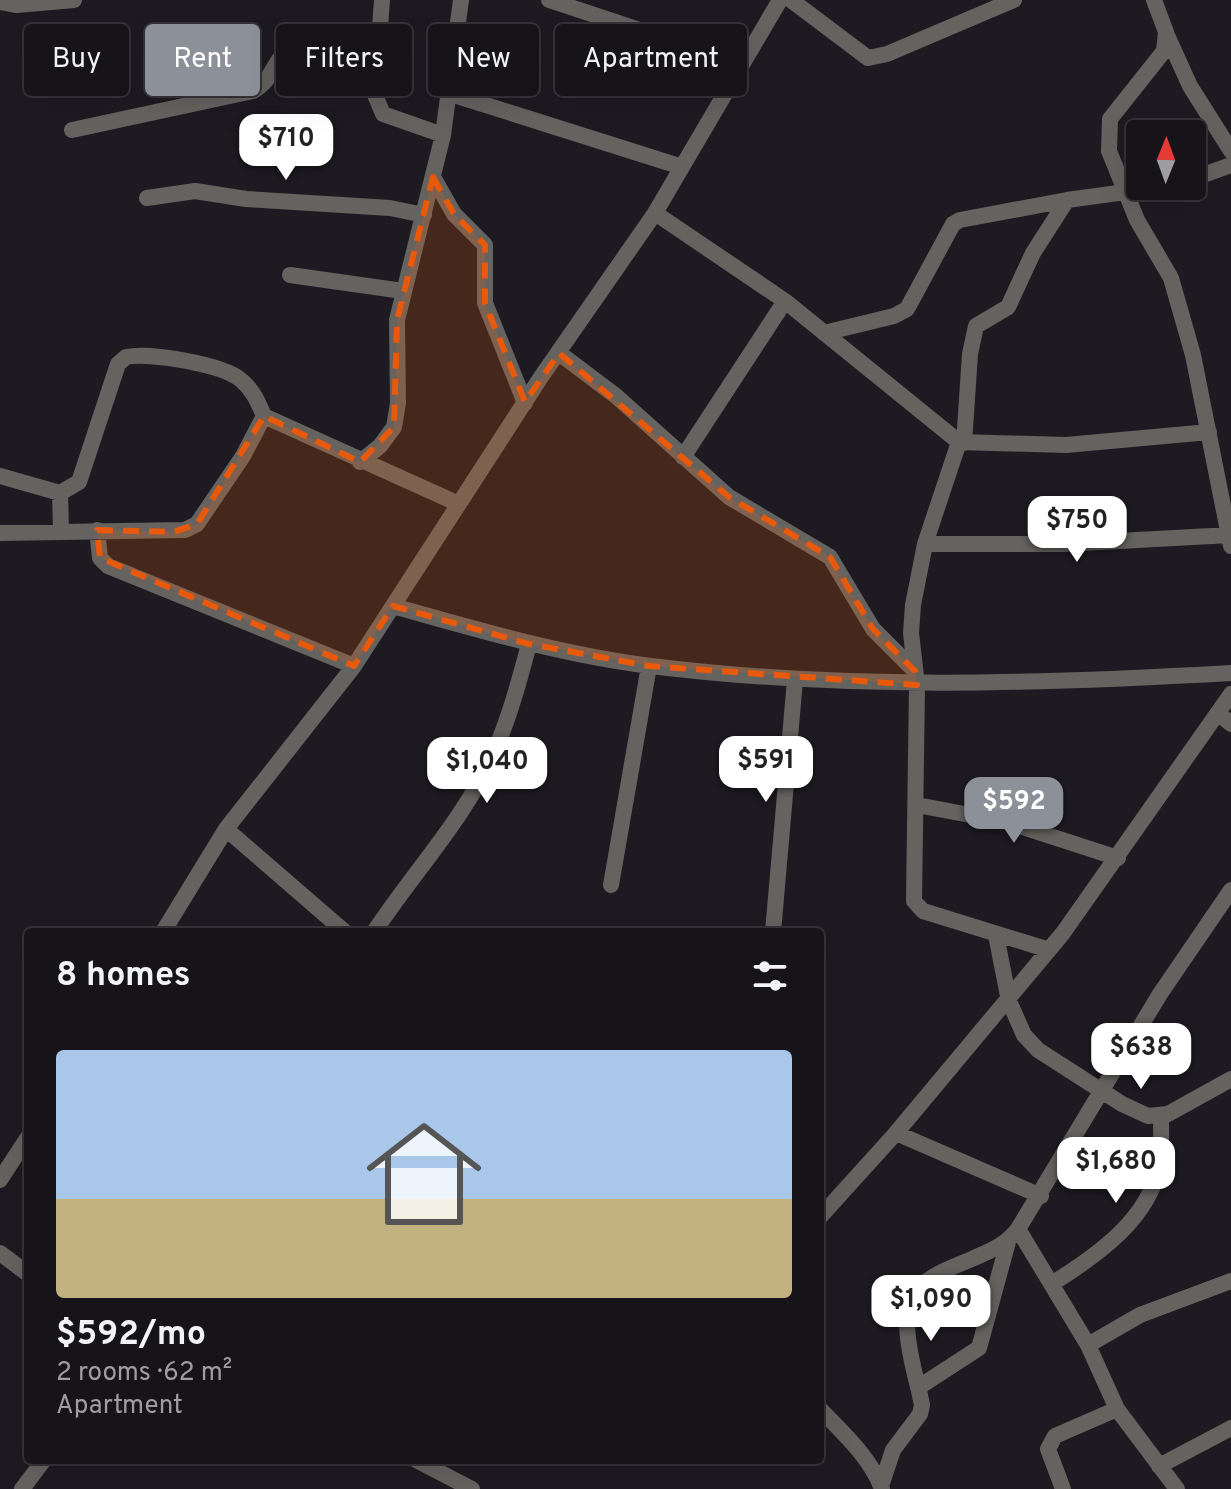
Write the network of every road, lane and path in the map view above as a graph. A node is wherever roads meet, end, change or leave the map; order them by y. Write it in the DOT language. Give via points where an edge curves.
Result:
graph roads {
  1 [pos="74,0"];
  2 [pos="382,0"];
  3 [pos="461,0"];
  4 [pos="549,0"];
  5 [pos="780,0"];
  6 [pos="791,0"];
  7 [pos="1014,0"];
  8 [pos="1154,0"];
  9 [pos="0,2"];
  10 [pos="379,24"];
  11 [pos="458,24"];
  12 [pos="622,24"];
  13 [pos="1166,32"];
  14 [pos="747,54"];
  15 [pos="276,63"];
  16 [pos="375,96"];
  17 [pos="451,96"];
  18 [pos="457,96"];
  19 [pos="722,96"];
  20 [pos="72,130"];
  21 [pos="443,135"];
  22 [pos="1231,151"];
  23 [pos="1231,165"];
  24 [pos="682,167"];
  25 [pos="1206,174"];
  26 [pos="433,177"];
  27 [pos="1125,194"];
  28 [pos="147,198"];
  29 [pos="1067,200"];
  30 [pos="655,213"];
  31 [pos="424,215"];
  32 [pos="290,275"];
  33 [pos="403,291"];
  34 [pos="785,301"];
  35 [pos="824,333"];
  36 [pos="559,353"];
  37 [pos="525,403"];
  38 [pos="264,416"];
  39 [pos="1209,432"];
  40 [pos="961,442"];
  41 [pos="683,457"];
  42 [pos="360,462"];
  43 [pos="0,476"];
  44 [pos="60,493"];
  45 [pos="459,504"];
  46 [pos="61,530"];
  47 [pos="97,530"];
  48 [pos="0,533"];
  49 [pos="1230,541"];
  50 [pos="925,544"];
  51 [pos="393,606"];
  52 [pos="529,644"];
  53 [pos="354,666"];
  54 [pos="649,666"];
  55 [pos="1231,673"];
  56 [pos="916,678"];
  57 [pos="795,680"];
  58 [pos="1231,694"];
  59 [pos="1225,719"];
  60 [pos="917,805"];
  61 [pos="226,829"];
  62 [pos="1118,858"];
  63 [pos="611,885"];
  64 [pos="1231,890"];
  65 [pos="165,928"];
  66 [pos="340,928"];
  67 [pos="377,928"];
  68 [pos="773,928"];
  69 [pos="996,935"];
  70 [pos="1046,949"];
  71 [pos="1009,1001"];
  72 [pos="1231,1079"];
  73 [pos="1102,1091"];
  74 [pos="1161,1115"];
  75 [pos="896,1133"];
  76 [pos="24,1143"];
  77 [pos="0,1180"];
  78 [pos="1041,1196"];
  79 [pos="824,1213"];
  80 [pos="1013,1236"];
  81 [pos="0,1253"];
  82 [pos="24,1271"];
  83 [pos="1231,1281"];
  84 [pos="1053,1283"];
  85 [pos="1088,1345"];
  86 [pos="919,1387"];
  87 [pos="1117,1409"];
  88 [pos="824,1413"];
  89 [pos="1231,1428"];
  90 [pos="41,1464"];
  91 [pos="424,1464"];
  92 [pos="1159,1466"];
  93 [pos="881,1487"];
  94 [pos="22,1489"];
  95 [pos="472,1489"];
  96 [pos="1063,1489"];
  97 [pos="1177,1489"];
  1 -- 9 [label="street"];
  2 -- 10 [label="street"];
  3 -- 11 [label="street"];
  4 -- 12 [label="street"];
  5 -- 14 [label="street"];
  6 -- 7 [label="street" via="868,58"];
  8 -- 13 [label="street"];
  13 -- 22 [label="street" via="1190,86"];
  13 -- 27 [label="street" via="1164,51 1110,119 1109,151"];
  15 -- 20 [label="street" via="268,82 253,91"];
  16 -- 21 [label="street" via="383,114"];
  17 -- 21 [label="street"];
  18 -- 24 [label="street"];
  19 -- 24 [label="street"];
  21 -- 26 [label="street"];
  23 -- 25 [label="street"];
  24 -- 30 [label="street"];
  26 -- 31 [label="street"];
  26 -- 37 [label="street" via="454,214 485,245 485,303"];
  27 -- 29 [label="street"];
  27 -- 39 [label="street" via="1171,278"];
  28 -- 31 [label="street" via="195,191"];
  29 -- 35 [label="street" via="960,220 907,309"];
  29 -- 40 [label="street" via="1033,253 1008,307 976,326"];
  30 -- 34 [label="street"];
  30 -- 36 [label="street"];
  31 -- 33 [label="street"];
  32 -- 33 [label="street"];
  33 -- 42 [label="street" via="397,320 394,427"];
  34 -- 35 [label="street"];
  34 -- 41 [label="street"];
  35 -- 40 [label="street"];
  36 -- 37 [label="street"];
  36 -- 41 [label="street"];
  37 -- 45 [label="street"];
  38 -- 42 [label="street"];
  38 -- 44 [label="street" via="255,394 239,377 203,364 126,357 118,364 79,482"];
  38 -- 47 [label="street" via="197,524 173,532"];
  39 -- 40 [label="street" via="1066,445"];
  39 -- 49 [label="street"];
  40 -- 50 [label="street"];
  41 -- 56 [label="street" via="729,497 830,557 873,629"];
  42 -- 45 [label="street"];
  43 -- 44 [label="street"];
  44 -- 46 [label="street"];
  45 -- 51 [label="street"];
  46 -- 47 [label="street"];
  46 -- 48 [label="street"];
  47 -- 53 [label="street" via="100,558 108,566"];
  49 -- 50 [label="street"];
  50 -- 56 [label="street" via="913,605"];
  51 -- 52 [label="street"];
  51 -- 53 [label="street"];
  52 -- 54 [label="street"];
  52 -- 67 [label="street" via="493,756"];
  53 -- 61 [label="street"];
  54 -- 57 [label="street"];
  54 -- 63 [label="street"];
  55 -- 56 [label="street"];
  56 -- 57 [label="street"];
  56 -- 60 [label="street"];
  57 -- 68 [label="street"];
  58 -- 59 [label="street"];
  59 -- 62 [label="street"];
  60 -- 62 [label="street" via="1007,822"];
  60 -- 69 [label="street" via="917,908"];
  61 -- 65 [label="street"];
  61 -- 66 [label="street"];
  62 -- 70 [label="street"];
  64 -- 73 [label="street"];
  69 -- 70 [label="street"];
  69 -- 71 [label="street"];
  70 -- 71 [label="street"];
  71 -- 73 [label="street" via="1017,1023 1038,1050"];
  71 -- 75 [label="street"];
  72 -- 74 [label="street"];
  73 -- 74 [label="street" via="1148,1116"];
  73 -- 78 [label="street"];
  74 -- 84 [label="street" via="1154,1184 1121,1234"];
  75 -- 78 [label="street"];
  75 -- 79 [label="street"];
  76 -- 77 [label="street"];
  78 -- 80 [label="street"];
  80 -- 84 [label="street"];
  80 -- 86 [label="street" via="979,1348"];
  80 -- 86 [label="street" via="940,1273 913,1297 908,1334"];
  81 -- 82 [label="street"];
  83 -- 85 [label="street" via="1140,1315"];
  84 -- 85 [label="street"];
  85 -- 87 [label="street"];
  86 -- 93 [label="street" via="920,1414 893,1450"];
  87 -- 92 [label="street"];
  87 -- 96 [label="street" via="1049,1442"];
  88 -- 93 [label="street" via="852,1442"];
  89 -- 92 [label="street"];
  90 -- 94 [label="street"];
  91 -- 95 [label="street"];
  92 -- 97 [label="street"];
}
